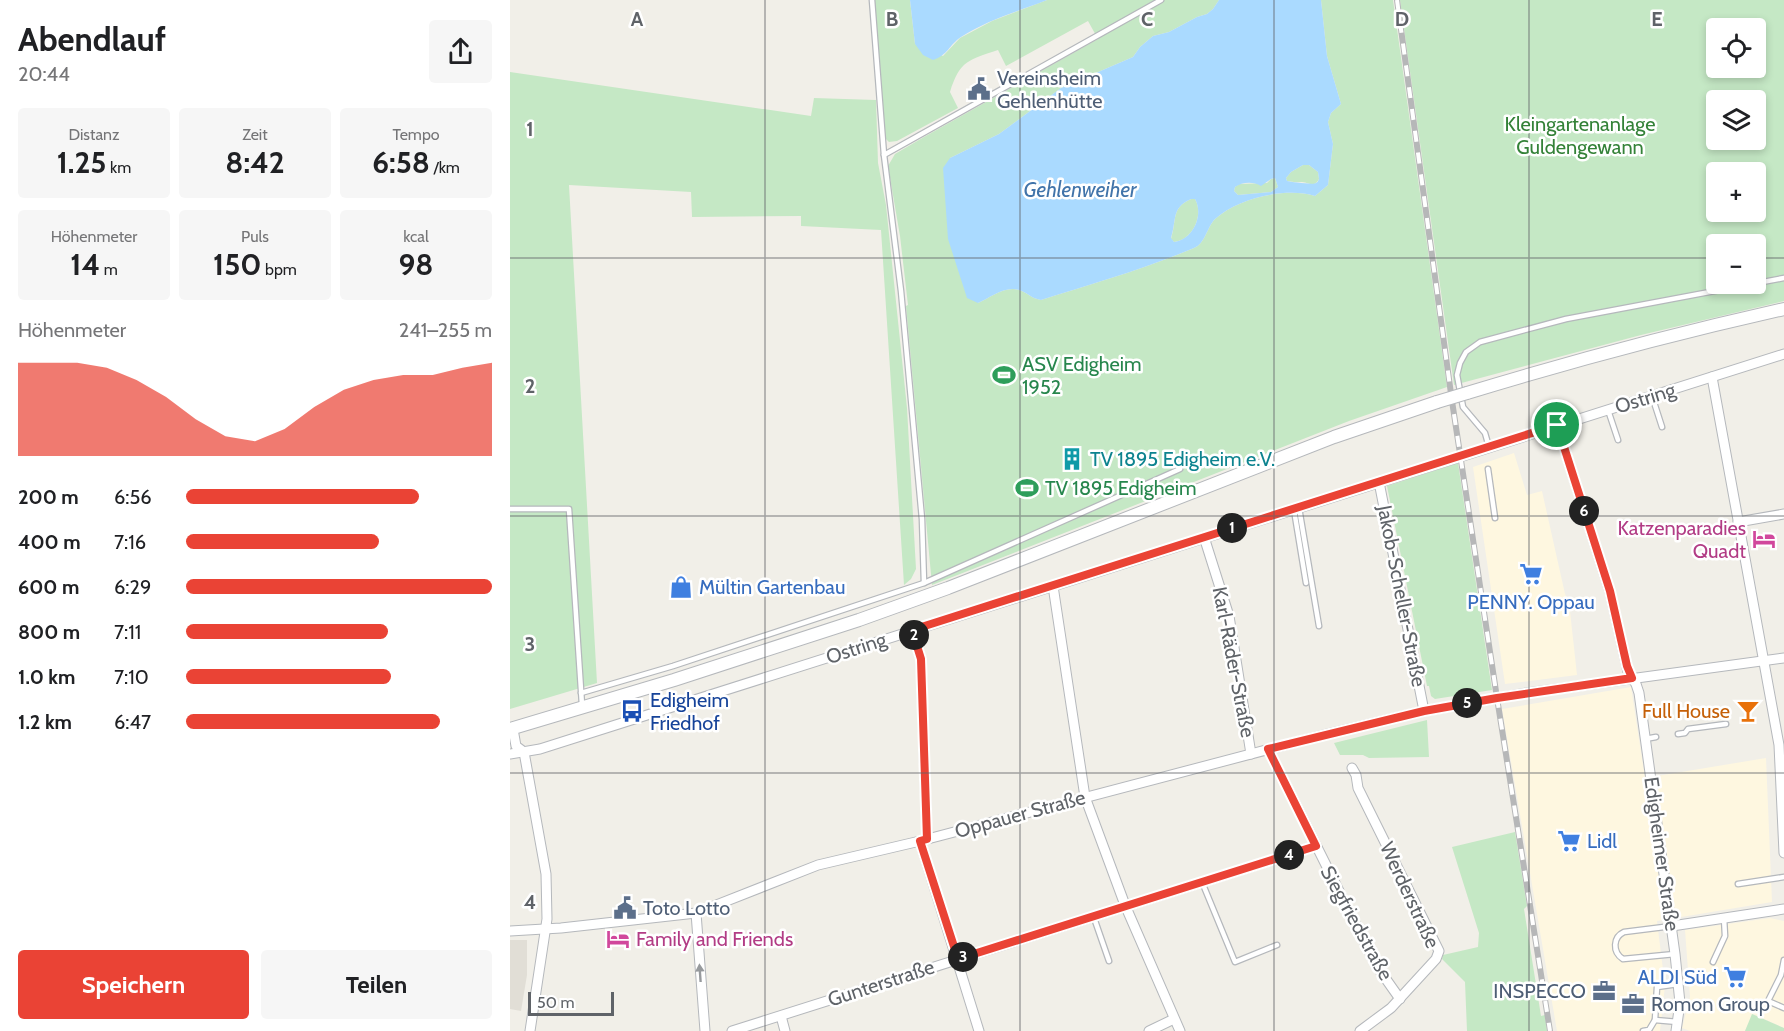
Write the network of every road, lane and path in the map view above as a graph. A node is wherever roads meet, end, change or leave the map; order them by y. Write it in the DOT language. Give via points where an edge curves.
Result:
graph roads {
  1 [pos="872,0"];
  2 [pos="1161,0"];
  3 [pos="884,155"];
  4 [pos="1784,278"];
  5 [pos="1784,309"];
  6 [pos="1784,354"];
  7 [pos="1712,377"];
  8 [pos="1652,396"];
  9 [pos="1608,410"];
  10 [pos="1557,425"];
  11 [pos="1662,427"];
  12 [pos="1618,440"];
  13 [pos="1489,447"];
  14 [pos="1180,469"];
  15 [pos="1488,469"];
  16 [pos="1379,483"];
  17 [pos="510,509"];
  18 [pos="1296,509"];
  19 [pos="1784,514"];
  20 [pos="1495,518"];
  21 [pos="1738,522"];
  22 [pos="1204,537"];
  23 [pos="924,583"];
  24 [pos="1306,583"];
  25 [pos="1053,586"];
  26 [pos="1319,626"];
  27 [pos="912,630"];
  28 [pos="1784,658"];
  29 [pos="1764,661"];
  30 [pos="1632,678"];
  31 [pos="581,693"];
  32 [pos="582,709"];
  33 [pos="1424,711"];
  34 [pos="1726,724"];
  35 [pos="512,729"];
  36 [pos="1678,734"];
  37 [pos="1656,737"];
  38 [pos="1645,739"];
  39 [pos="1781,745"];
  40 [pos="1268,749"];
  41 [pos="524,752"];
  42 [pos="510,754"];
  43 [pos="1251,754"];
  44 [pos="1352,768"];
  45 [pos="1084,797"];
  46 [pos="1783,828"];
  47 [pos="924,840"];
  48 [pos="1316,846"];
  49 [pos="1784,853"];
  50 [pos="1784,877"];
  51 [pos="1202,882"];
  52 [pos="1738,884"];
  53 [pos="1125,905"];
  54 [pos="1784,909"];
  55 [pos="696,913"];
  56 [pos="1093,915"];
  57 [pos="1724,918"];
  58 [pos="1672,926"];
  59 [pos="546,929"];
  60 [pos="510,931"];
  61 [pos="1277,945"];
  62 [pos="1675,954"];
  63 [pos="958,959"];
  64 [pos="1784,960"];
  65 [pos="1109,961"];
  66 [pos="1713,962"];
  67 [pos="1678,984"];
  68 [pos="1400,999"];
  69 [pos="1784,1008"];
  70 [pos="781,1016"];
  71 [pos="1174,1019"];
  72 [pos="1655,1020"];
  73 [pos="1677,1026"];
  74 [pos="530,1031"];
  75 [pos="705,1031"];
  76 [pos="732,1031"];
  77 [pos="785,1031"];
  78 [pos="979,1031"];
  79 [pos="1149,1031"];
  80 [pos="1180,1031"];
  81 [pos="1360,1031"];
  82 [pos="1643,1031"];
  1 -- 3 [label="lane"];
  2 -- 3 [label="lane"];
  3 -- 23 [label="lane" via="922,519"];
  4 -- 13 [label="lane" via="1566,319 1480,342 1466,352 1457,375 1462,407 1485,433"];
  5 -- 32 [label="street, Ostring, bridge" via="1559,365 1437,402 1334,437 926,596"];
  6 -- 7 [label="street, Ostring"];
  7 -- 8 [label="street, Ostring"];
  7 -- 21 [label="street"];
  8 -- 9 [label="street, Ostring"];
  8 -- 11 [label="lane"];
  9 -- 10 [label="street, Ostring"];
  9 -- 12 [label="lane"];
  10 -- 13 [label="street, Ostring"];
  10 -- 30 [label="street, Edigheimer Straße" via="1610,591"];
  13 -- 16 [label="street, Ostring"];
  14 -- 23 [label="lane"];
  15 -- 20 [label="lane"];
  16 -- 18 [label="street, Ostring"];
  16 -- 33 [label="street, Jakob-Scheller-Straße"];
  17 -- 31 [label="lane" via="569,508"];
  18 -- 22 [label="street, Ostring"];
  18 -- 24 [label="lane"];
  18 -- 26 [label="lane"];
  19 -- 21 [label="street"];
  21 -- 29 [label="street"];
  22 -- 25 [label="street, Ostring"];
  22 -- 43 [label="street, Karl-Räder-Straße" via="1229,616"];
  23 -- 31 [label="lane"];
  25 -- 27 [label="street, Ostring"];
  25 -- 45 [label="street"];
  27 -- 41 [label="street, Ostring"];
  27 -- 47 [label="street" via="921,659"];
  28 -- 29 [label="street"];
  29 -- 30 [label="street"];
  29 -- 39 [label="street"];
  30 -- 33 [label="street, Oppauer Straße"];
  30 -- 38 [label="street, Edigheimer Straße" via="1639,693"];
  31 -- 32 [label="lane"];
  32 -- 35 [label="street, Ostring"];
  33 -- 40 [label="street, Oppauer Straße"];
  34 -- 36 [label="lane"];
  35 -- 41 [label="street" via="516,747"];
  37 -- 38 [label="lane"];
  38 -- 58 [label="street, Edigheimer Straße"];
  39 -- 46 [label="street"];
  40 -- 43 [label="street, Oppauer Straße"];
  40 -- 48 [label="street, Siegfriedstraße"];
  41 -- 42 [label="street, Ostring"];
  41 -- 59 [label="street" via="546,874"];
  43 -- 45 [label="street, Oppauer Straße"];
  44 -- 68 [label="street, Werderstraße" via="1358,788 1439,951"];
  45 -- 47 [label="street, Oppauer Straße"];
  45 -- 53 [label="street"];
  46 -- 49 [label="street"];
  47 -- 55 [label="street, Oppauer Straße" via="818,865"];
  47 -- 63 [label="street"];
  48 -- 51 [label="street, Gunterstraße"];
  48 -- 68 [label="street, Siegfriedstraße" via="1376,965"];
  50 -- 52 [label="lane"];
  51 -- 53 [label="street, Gunterstraße"];
  51 -- 61 [label="lane" via="1235,962"];
  53 -- 56 [label="street, Gunterstraße"];
  53 -- 71 [label="street"];
  54 -- 57 [label="street"];
  55 -- 59 [label="street, Oppauer Straße"];
  75 -- 55 [label="street, one-way"];
  56 -- 63 [label="street, Gunterstraße"];
  56 -- 65 [label="lane"];
  57 -- 58 [label="street"];
  57 -- 66 [label="lane" via="1725,936"];
  58 -- 62 [label="street, Edigheimer Straße"];
  58 -- 62 [label="lane" via="1618,935 1616,950 1623,959"];
  59 -- 60 [label="street, Oppauer Straße"];
  59 -- 74 [label="street"];
  62 -- 67 [label="street, Edigheimer Straße"];
  63 -- 70 [label="street, Gunterstraße"];
  63 -- 78 [label="street"];
  64 -- 69 [label="lane" via="1768,1000"];
  67 -- 72 [label="lane" via="1657,987"];
  67 -- 73 [label="street, Edigheimer Straße"];
  68 -- 81 [label="street, Werderstraße"];
  70 -- 76 [label="street, Gunterstraße"];
  70 -- 77 [label="street"];
  71 -- 79 [label="street"];
  71 -- 80 [label="street"];
  72 -- 73 [label="lane"];
  72 -- 82 [label="lane" via="1649,1030"];
}
